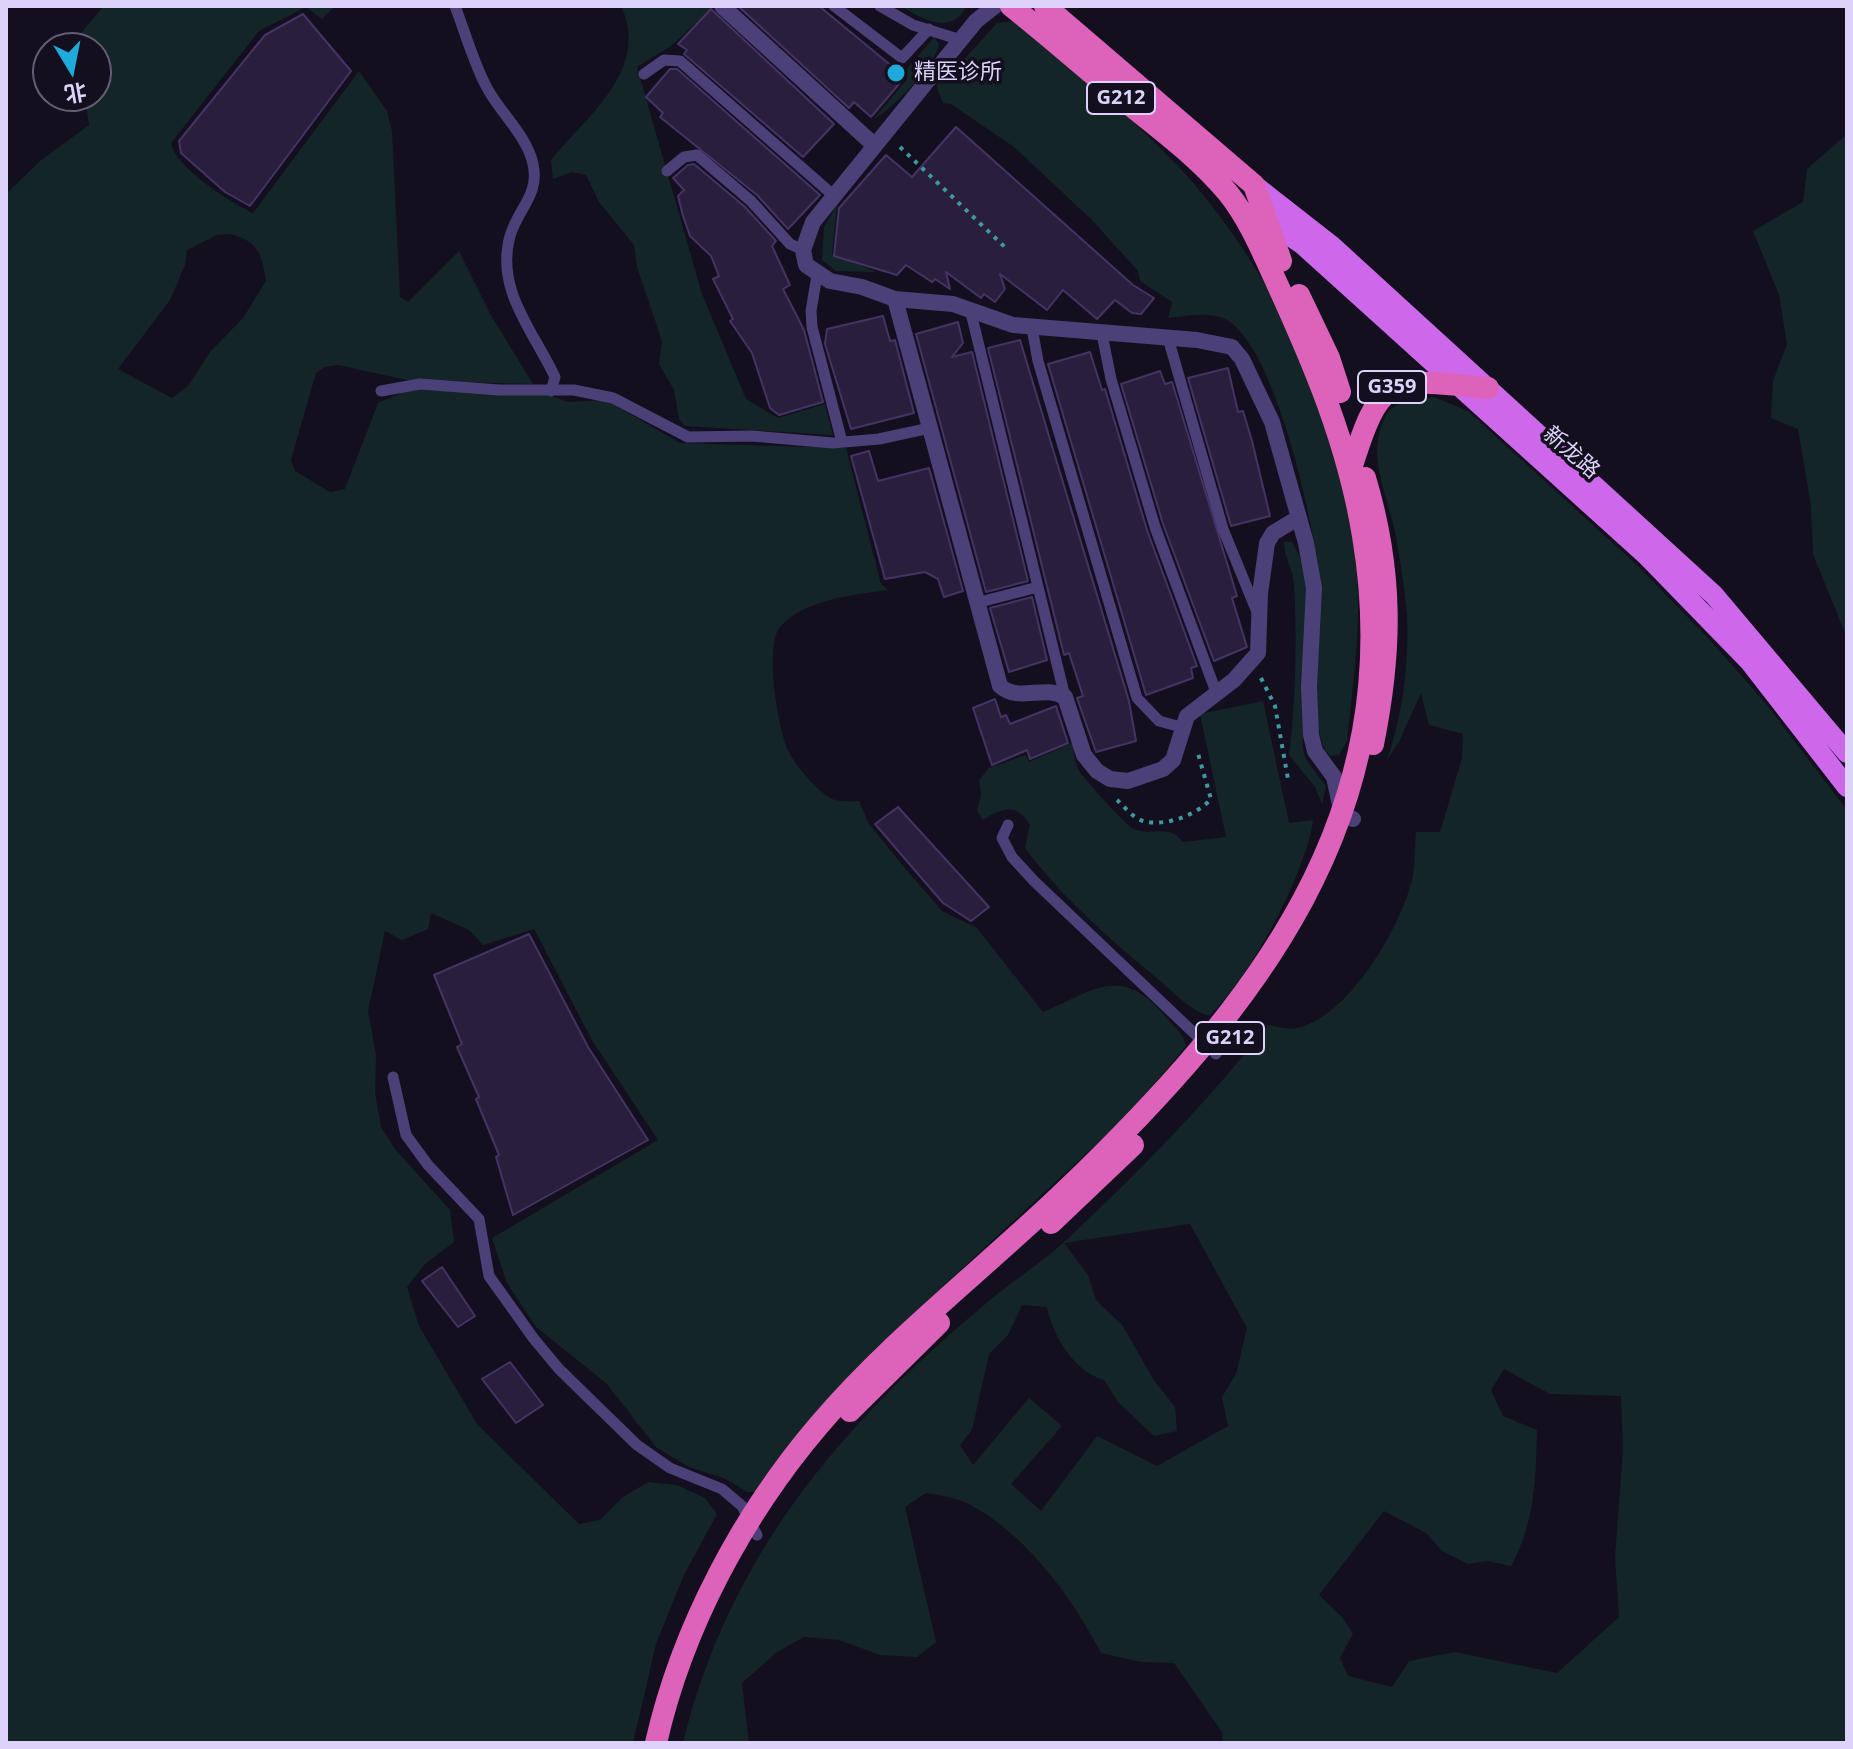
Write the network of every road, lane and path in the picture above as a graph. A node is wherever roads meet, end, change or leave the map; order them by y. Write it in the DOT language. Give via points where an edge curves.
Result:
graph roads {
  1 [pos="455,6"];
  2 [pos="722,6"];
  3 [pos="834,6"];
  4 [pos="880,6"];
  5 [pos="995,6"];
  6 [pos="1011,6"];
  7 [pos="1045,6"];
  8 [pos="929,29"];
  9 [pos="961,40"];
  10 [pos="644,74"];
  11 [pos="897,141"];
  12 [pos="874,145"];
  13 [pos="667,171"];
  14 [pos="1254,185"];
  15 [pos="1227,193"];
  16 [pos="833,195"];
  17 [pos="1266,220"];
  18 [pos="803,250"];
  19 [pos="1008,250"];
  20 [pos="817,275"];
  21 [pos="895,299"];
  22 [pos="970,309"];
  23 [pos="1032,328"];
  24 [pos="1102,334"];
  25 [pos="1168,338"];
  26 [pos="1460,385"];
  27 [pos="1488,388"];
  28 [pos="381,391"];
  29 [pos="551,391"];
  30 [pos="930,428"];
  31 [pos="842,442"];
  32 [pos="1353,463"];
  33 [pos="1298,518"];
  34 [pos="1038,587"];
  35 [pos="976,603"];
  36 [pos="1259,616"];
  37 [pos="1250,666"];
  38 [pos="1216,692"];
  39 [pos="1065,697"];
  40 [pos="1181,727"];
  41 [pos="1178,746"];
  42 [pos="1847,753"];
  43 [pos="1110,779"];
  44 [pos="1288,779"];
  45 [pos="1847,787"];
  46 [pos="1348,817"];
  47 [pos="1008,825"];
  48 [pos="1210,1050"];
  49 [pos="393,1077"];
  50 [pos="753,1529"];
  51 [pos="656,1743"];
  52 [pos="671,1743"];
  1 -- 29 [label="lane" via="485,84 533,159 532,199 515,220 507,260 516,308 555,377"];
  2 -- 12 [label="street"];
  3 -- 8 [label="lane" via="902,58"];
  4 -- 8 [label="lane" via="897,19"];
  5 -- 9 [label="street"];
  6 -- 15 [label="highway, G212" via="1180,145"];
  7 -- 14 [label="highway, G212"];
  8 -- 9 [label="lane"];
  9 -- 12 [label="street"];
  10 -- 16 [label="lane" via="664,60 680,61"];
  11 -- 19 [label="path"];
  12 -- 16 [label="street"];
  13 -- 18 [label="lane" via="684,157 697,155 751,201 790,244"];
  14 -- 17 [label="highway, G212"];
  14 -- 27 [label="main road, 新龙路" via="1332,246"];
  15 -- 17 [label="main road, 新龙路"];
  15 -- 32 [label="highway, G212" via="1247,221 1302,333"];
  16 -- 18 [label="street" via="806,233"];
  17 -- 26 [label="main road, 新龙路" via="1303,245"];
  17 -- 32 [label="highway, G212" via="1329,358"];
  18 -- 20 [label="street" via="806,265"];
  20 -- 21 [label="street"];
  20 -- 31 [label="lane" via="812,327"];
  21 -- 22 [label="street"];
  21 -- 30 [label="street"];
  22 -- 23 [label="street"];
  22 -- 34 [label="lane"];
  23 -- 24 [label="street"];
  23 -- 40 [label="lane" via="1137,698 1159,721"];
  24 -- 25 [label="street"];
  24 -- 38 [label="lane" via="1155,527"];
  25 -- 33 [label="street" via="1218,343 1232,347 1242,359 1272,422"];
  25 -- 36 [label="lane" via="1223,529"];
  26 -- 27 [label="highway, G359"];
  26 -- 32 [label="highway, G359" via="1408,381 1390,388 1365,422"];
  26 -- 45 [label="main road, 新龙路" via="1600,510 1719,630"];
  27 -- 42 [label="main road, 新龙路" via="1714,595"];
  28 -- 29 [label="lane" via="420,384"];
  29 -- 31 [label="lane" via="613,398 688,437"];
  30 -- 31 [label="lane"];
  30 -- 35 [label="street"];
  32 -- 46 [label="highway, G212" via="1377,519 1389,636 1385,684"];
  33 -- 36 [label="street" via="1273,533 1267,543"];
  33 -- 46 [label="street" via="1314,588 1311,735"];
  34 -- 35 [label="lane"];
  34 -- 39 [label="lane"];
  35 -- 39 [label="street" via="1000,686 1018,695 1046,691"];
  36 -- 37 [label="street" via="1258,653"];
  37 -- 38 [label="street"];
  37 -- 44 [label="path" via="1275,706"];
  38 -- 40 [label="street"];
  39 -- 43 [label="street" via="1088,765"];
  40 -- 41 [label="street"];
  41 -- 43 [label="street" via="1173,760 1149,775"];
  41 -- 43 [label="path" via="1192,743 1201,755 1211,799 1202,810 1141,821 1108,791"];
  46 -- 48 [label="highway, G212" via="1330,882 1296,943 1266,990"];
  47 -- 48 [label="lane" via="1002,838 1012,857"];
  48 -- 50 [label="highway, G212" via="1144,1134 851,1410"];
  49 -- 50 [label="lane" via="406,1135 479,1219 489,1276 534,1339 637,1445 670,1468 722,1489 742,1506"];
  50 -- 51 [label="highway, G212" via="700,1616"];
  50 -- 52 [label="highway, G212" via="708,1626"];
}
